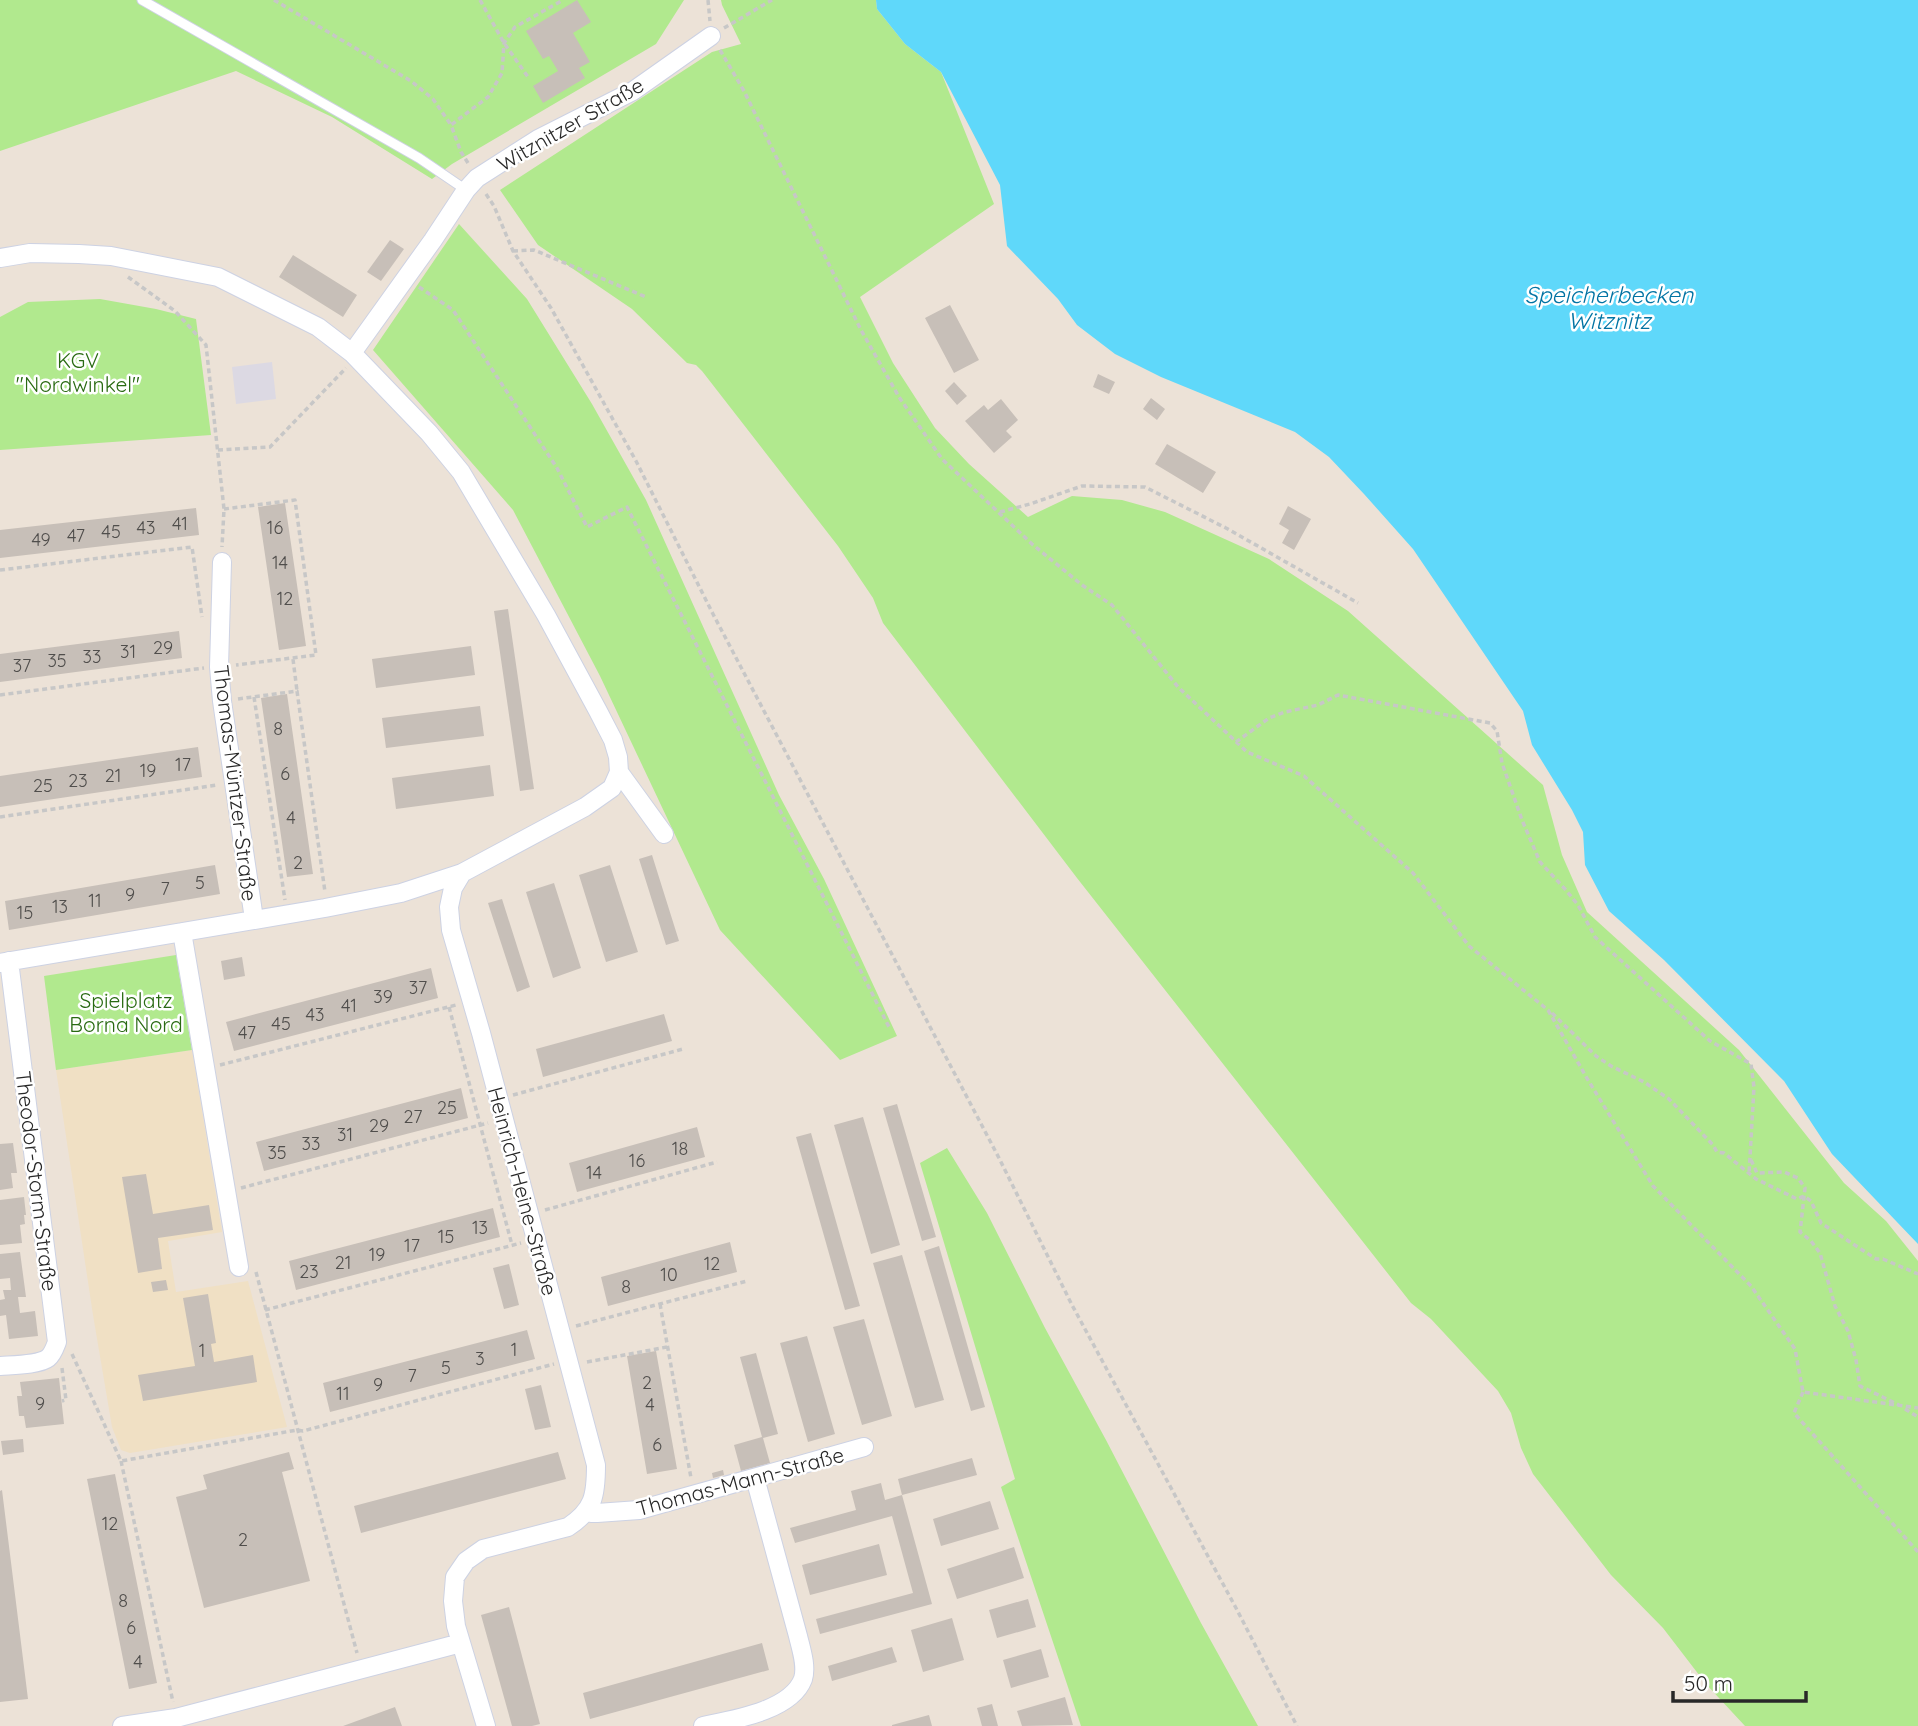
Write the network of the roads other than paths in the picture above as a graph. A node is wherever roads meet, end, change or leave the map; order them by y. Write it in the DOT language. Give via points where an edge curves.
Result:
graph roads {
  1 [pos="142,0"];
  2 [pos="710,36"];
  3 [pos="471,184"];
  4 [pos="0,258"];
  5 [pos="354,354"];
  6 [pos="222,562"];
  7 [pos="619,772"];
  8 [pos="664,834"];
  9 [pos="463,873"];
  10 [pos="254,919"];
  11 [pos="182,932"];
  12 [pos="4,962"];
  13 [pos="239,1267"];
  14 [pos="0,1366"];
  15 [pos="864,1447"];
  16 [pos="755,1478"];
  17 [pos="587,1510"];
  18 [pos="461,1643"];
  19 [pos="742,1722"];
  20 [pos="122,1726"];
  21 [pos="486,1726"];
  22 [pos="703,1726"];
  1 -- 3 [label="lane"];
  2 -- 3 [label="street, Witznitzer Straße" via="632,91 538,139"];
  3 -- 5 [label="street, Witznitzer Straße"];
  4 -- 5 [label="street" via="79,254 218,277 318,327"];
  5 -- 7 [label="street" via="461,472 598,711 613,740"];
  6 -- 10 [label="street, Thomas-Müntzer-Straße" via="222,701"];
  7 -- 8 [label="street"];
  7 -- 9 [label="street" via="612,788 585,807"];
  9 -- 10 [label="street, Thomas-Müntzer-Straße" via="401,893"];
  9 -- 17 [label="street, Heinrich-Heine-Straße" via="453,888 451,930 596,1465 595,1496"];
  10 -- 11 [label="street, Thomas-Müntzer-Straße"];
  11 -- 12 [label="street, Thomas-Müntzer-Straße"];
  11 -- 13 [label="street"];
  12 -- 14 [label="street, Theodor-Storm-Straße" via="55,1348 40,1361"];
  15 -- 16 [label="street, Thomas-Mann-Straße"];
  16 -- 17 [label="street, Thomas-Mann-Straße" via="639,1510"];
  16 -- 19 [label="street" via="798,1636 804,1677 789,1698"];
  17 -- 18 [label="street" via="568,1527 484,1549 466,1561 455,1577 453,1601"];
  18 -- 20 [label="street" via="176,1718"];
  18 -- 21 [label="street"];
  19 -- 22 [label="street"];
}
